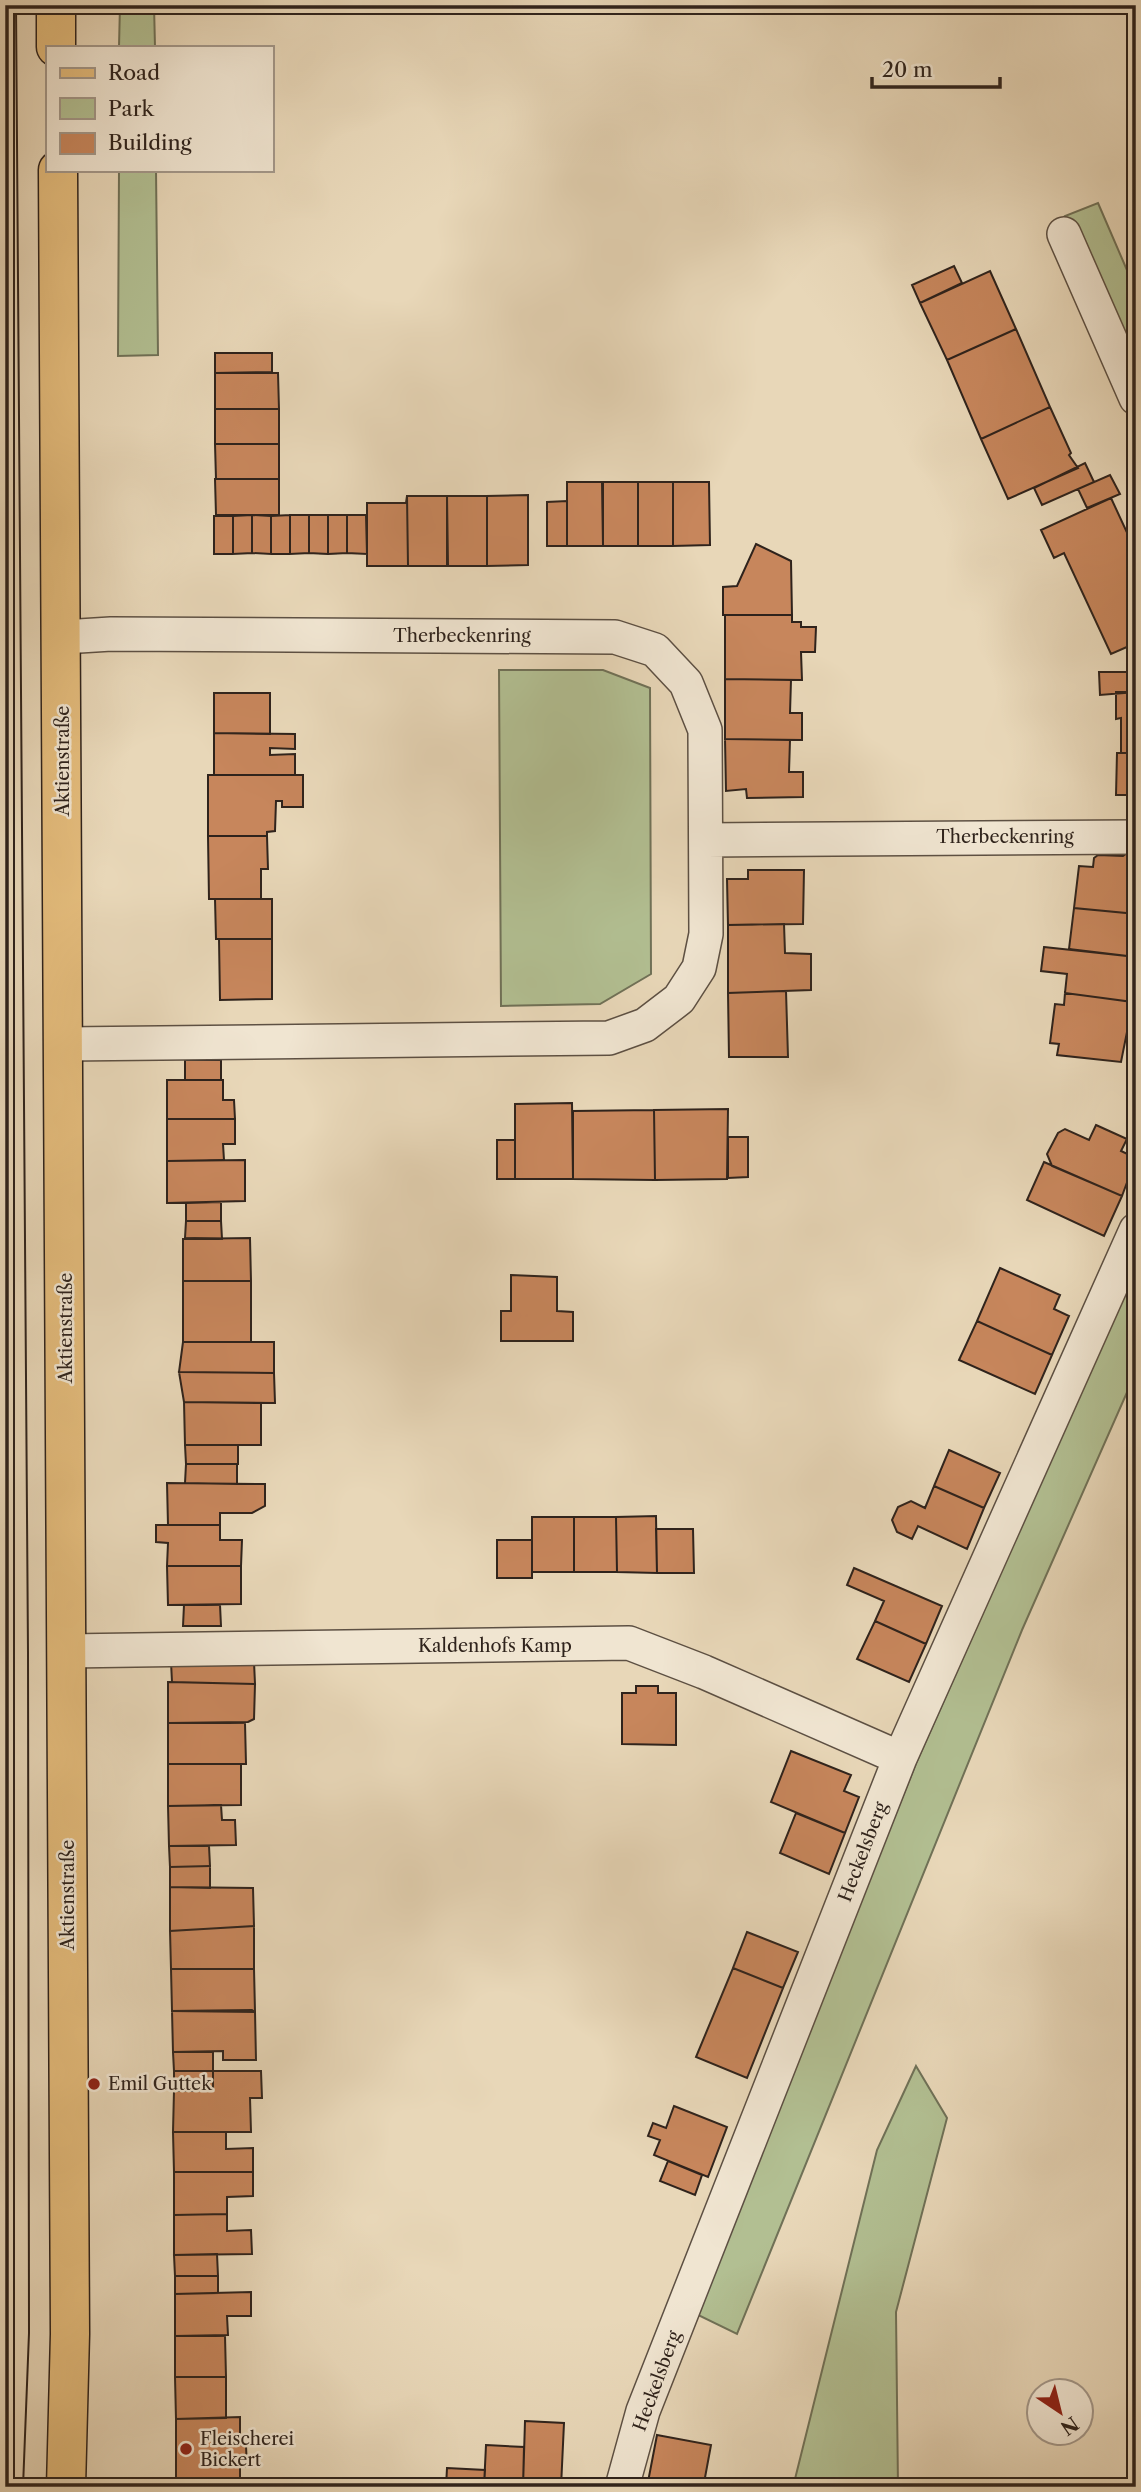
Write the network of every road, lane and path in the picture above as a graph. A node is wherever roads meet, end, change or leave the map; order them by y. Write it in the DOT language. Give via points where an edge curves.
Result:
graph roads {
  1 [pos="56,5"];
  2 [pos="56,46"];
  3 [pos="58,172"];
  4 [pos="1064,234"];
  5 [pos="1136,398"];
  6 [pos="62,637"];
  7 [pos="1136,837"];
  8 [pos="707,840"];
  9 [pos="65,1044"];
  10 [pos="1136,1230"];
  11 [pos="67,1651"];
  12 [pos="900,1758"];
  13 [pos="66,2487"];
  14 [pos="622,2487"];
  1 -- 2 [label="main road"];
  3 -- 6 [label="main road, Aktienstraße"];
  4 -- 5 [label="street"];
  6 -- 8 [label="street, Therbeckenring" via="615,638 655,650 686,683 705,730"];
  6 -- 9 [label="main road, Aktienstraße"];
  7 -- 8 [label="street, Therbeckenring"];
  8 -- 9 [label="street, Therbeckenring" via="706,934 699,968 679,999 645,1025 609,1038"];
  9 -- 11 [label="main road, Aktienstraße"];
  10 -- 12 [label="street, Heckelsberg"];
  11 -- 12 [label="street, Kaldenhofs Kamp" via="629,1643"];
  11 -- 13 [label="main road, Aktienstraße" via="71,2334"];
  12 -- 14 [label="street, Heckelsberg" via="643,2411"];
}
